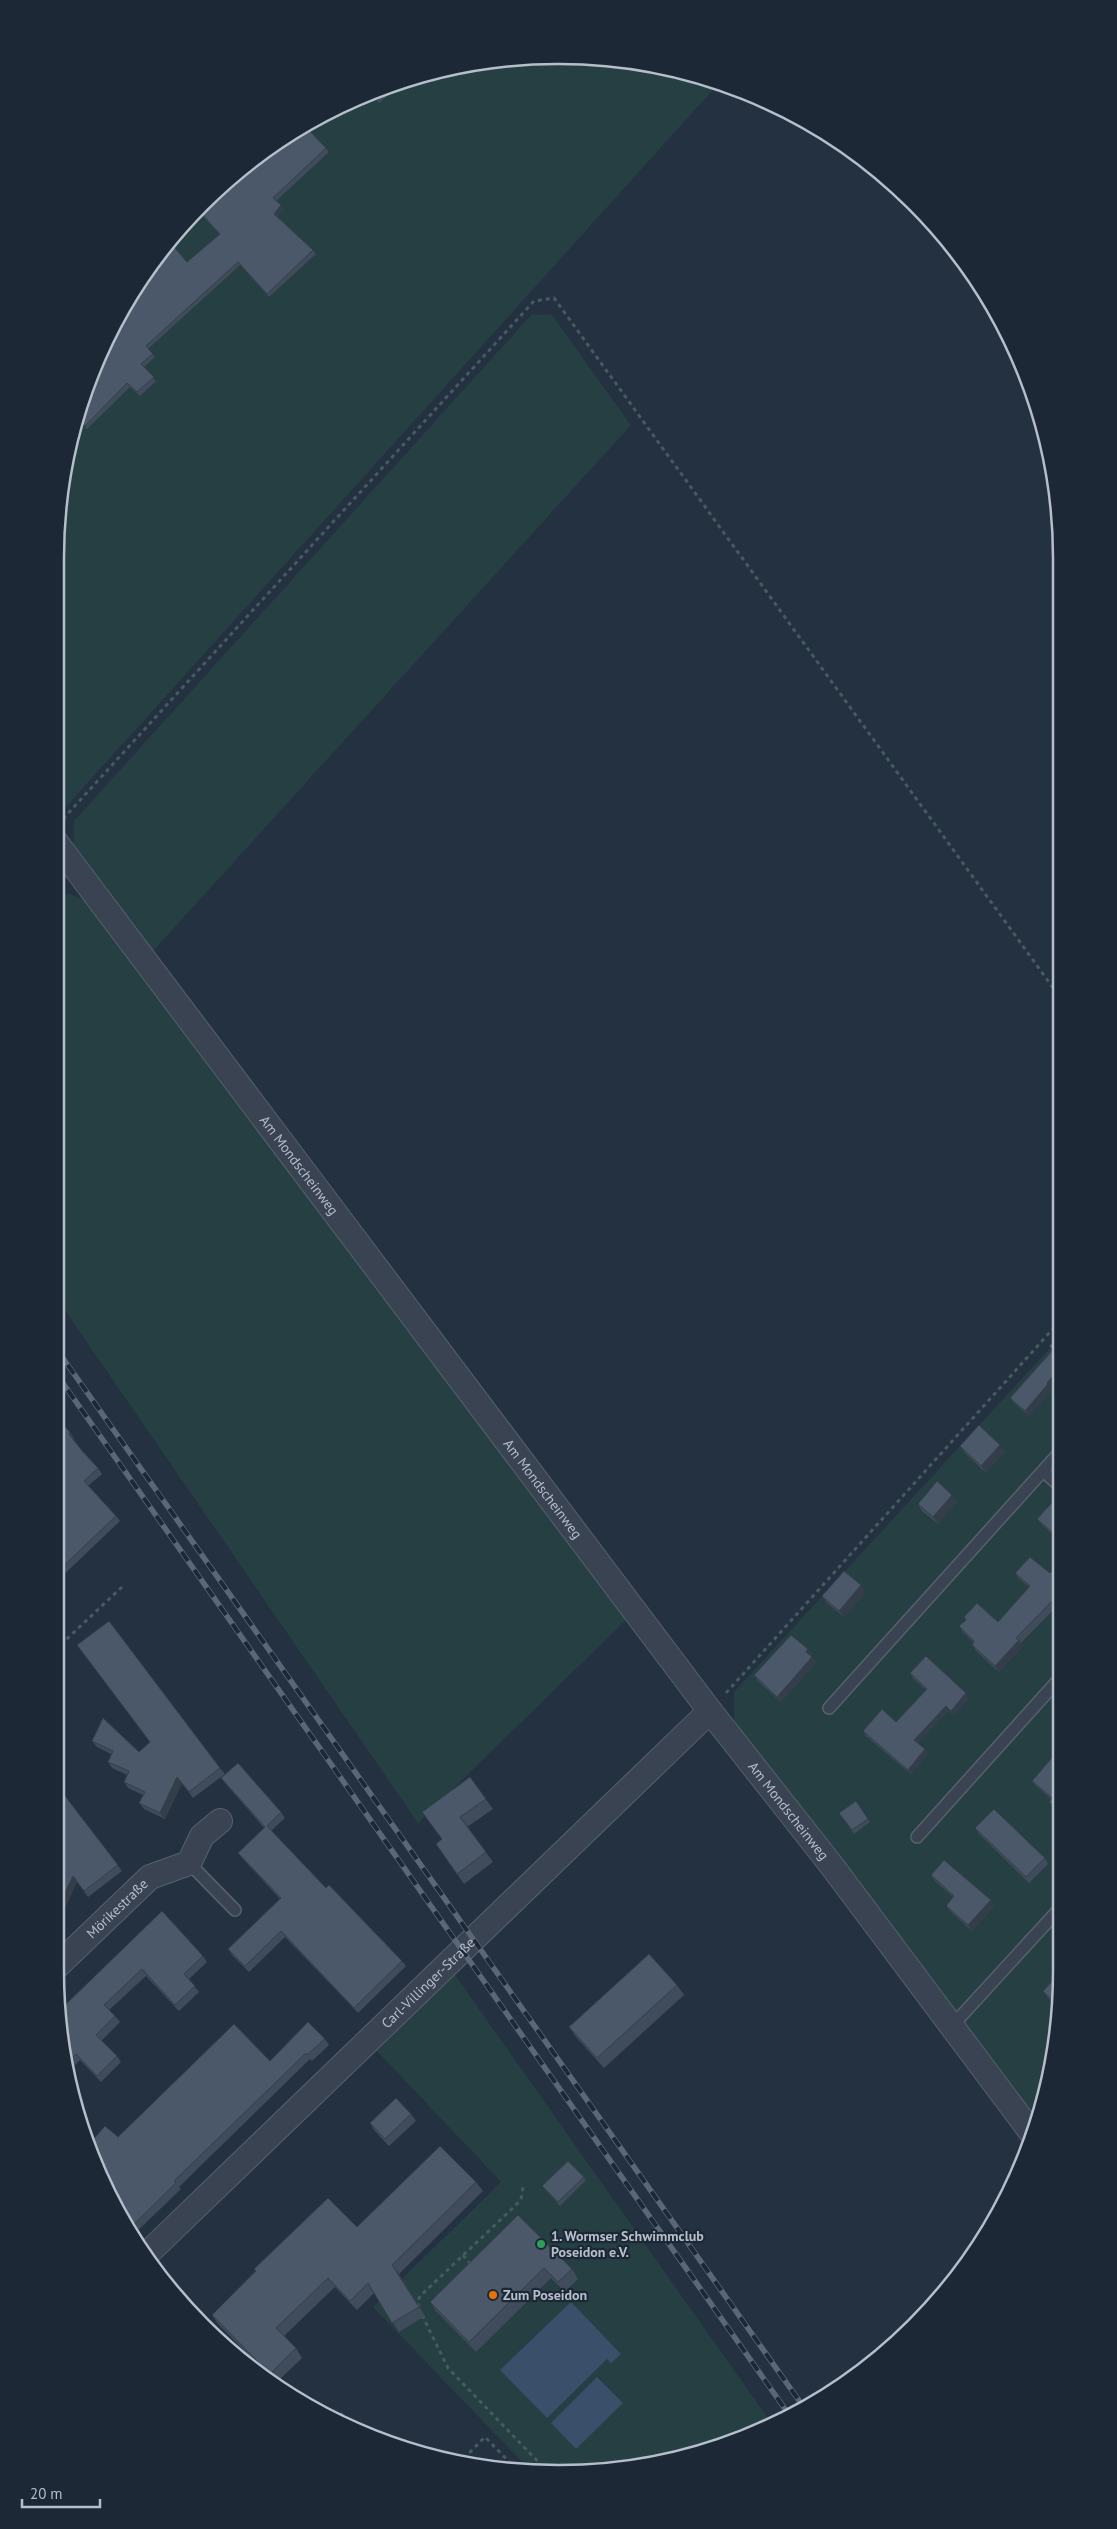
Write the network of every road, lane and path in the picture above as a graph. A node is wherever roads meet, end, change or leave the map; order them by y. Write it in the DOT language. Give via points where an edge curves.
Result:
graph roads {
  1 [pos="64,824"];
  2 [pos="64,839"];
  3 [pos="1053,988"];
  4 [pos="1053,1329"];
  5 [pos="1053,1460"];
  6 [pos="1043,1471"];
  7 [pos="1053,1480"];
  8 [pos="122,1587"];
  9 [pos="64,1642"];
  10 [pos="1053,1686"];
  11 [pos="829,1708"];
  12 [pos="710,1711"];
  13 [pos="220,1821"];
  14 [pos="917,1837"];
  15 [pos="189,1863"];
  16 [pos="236,1910"];
  17 [pos="1053,1916"];
  18 [pos="64,1959"];
  19 [pos="952,2026"];
  20 [pos="1028,2128"];
  21 [pos="523,2187"];
  22 [pos="151,2250"];
  23 [pos="463,2255"];
  24 [pos="477,2271"];
  25 [pos="465,2457"];
  26 [pos="509,2462"];
  27 [pos="541,2464"];
  1 -- 3 [label="path" via="534,301 554,298"];
  2 -- 12 [label="street, Am Mondscheinweg"];
  4 -- 12 [label="path"];
  5 -- 6 [label="lane"];
  6 -- 7 [label="lane"];
  6 -- 11 [label="lane"];
  8 -- 9 [label="path"];
  10 -- 14 [label="lane"];
  12 -- 19 [label="street, Am Mondscheinweg"];
  12 -- 22 [label="street, Carl-Villinger-Straße" via="381,2036"];
  13 -- 15 [label="street" via="202,1836"];
  15 -- 16 [label="lane"];
  15 -- 18 [label="street, Mörikestraße" via="150,1877"];
  17 -- 19 [label="lane"];
  19 -- 20 [label="street, Am Mondscheinweg"];
  21 -- 23 [label="path" via="515,2206"];
  23 -- 24 [label="path"];
  23 -- 27 [label="path" via="420,2296 417,2303 448,2368"];
  25 -- 26 [label="path" via="485,2437"];
}
